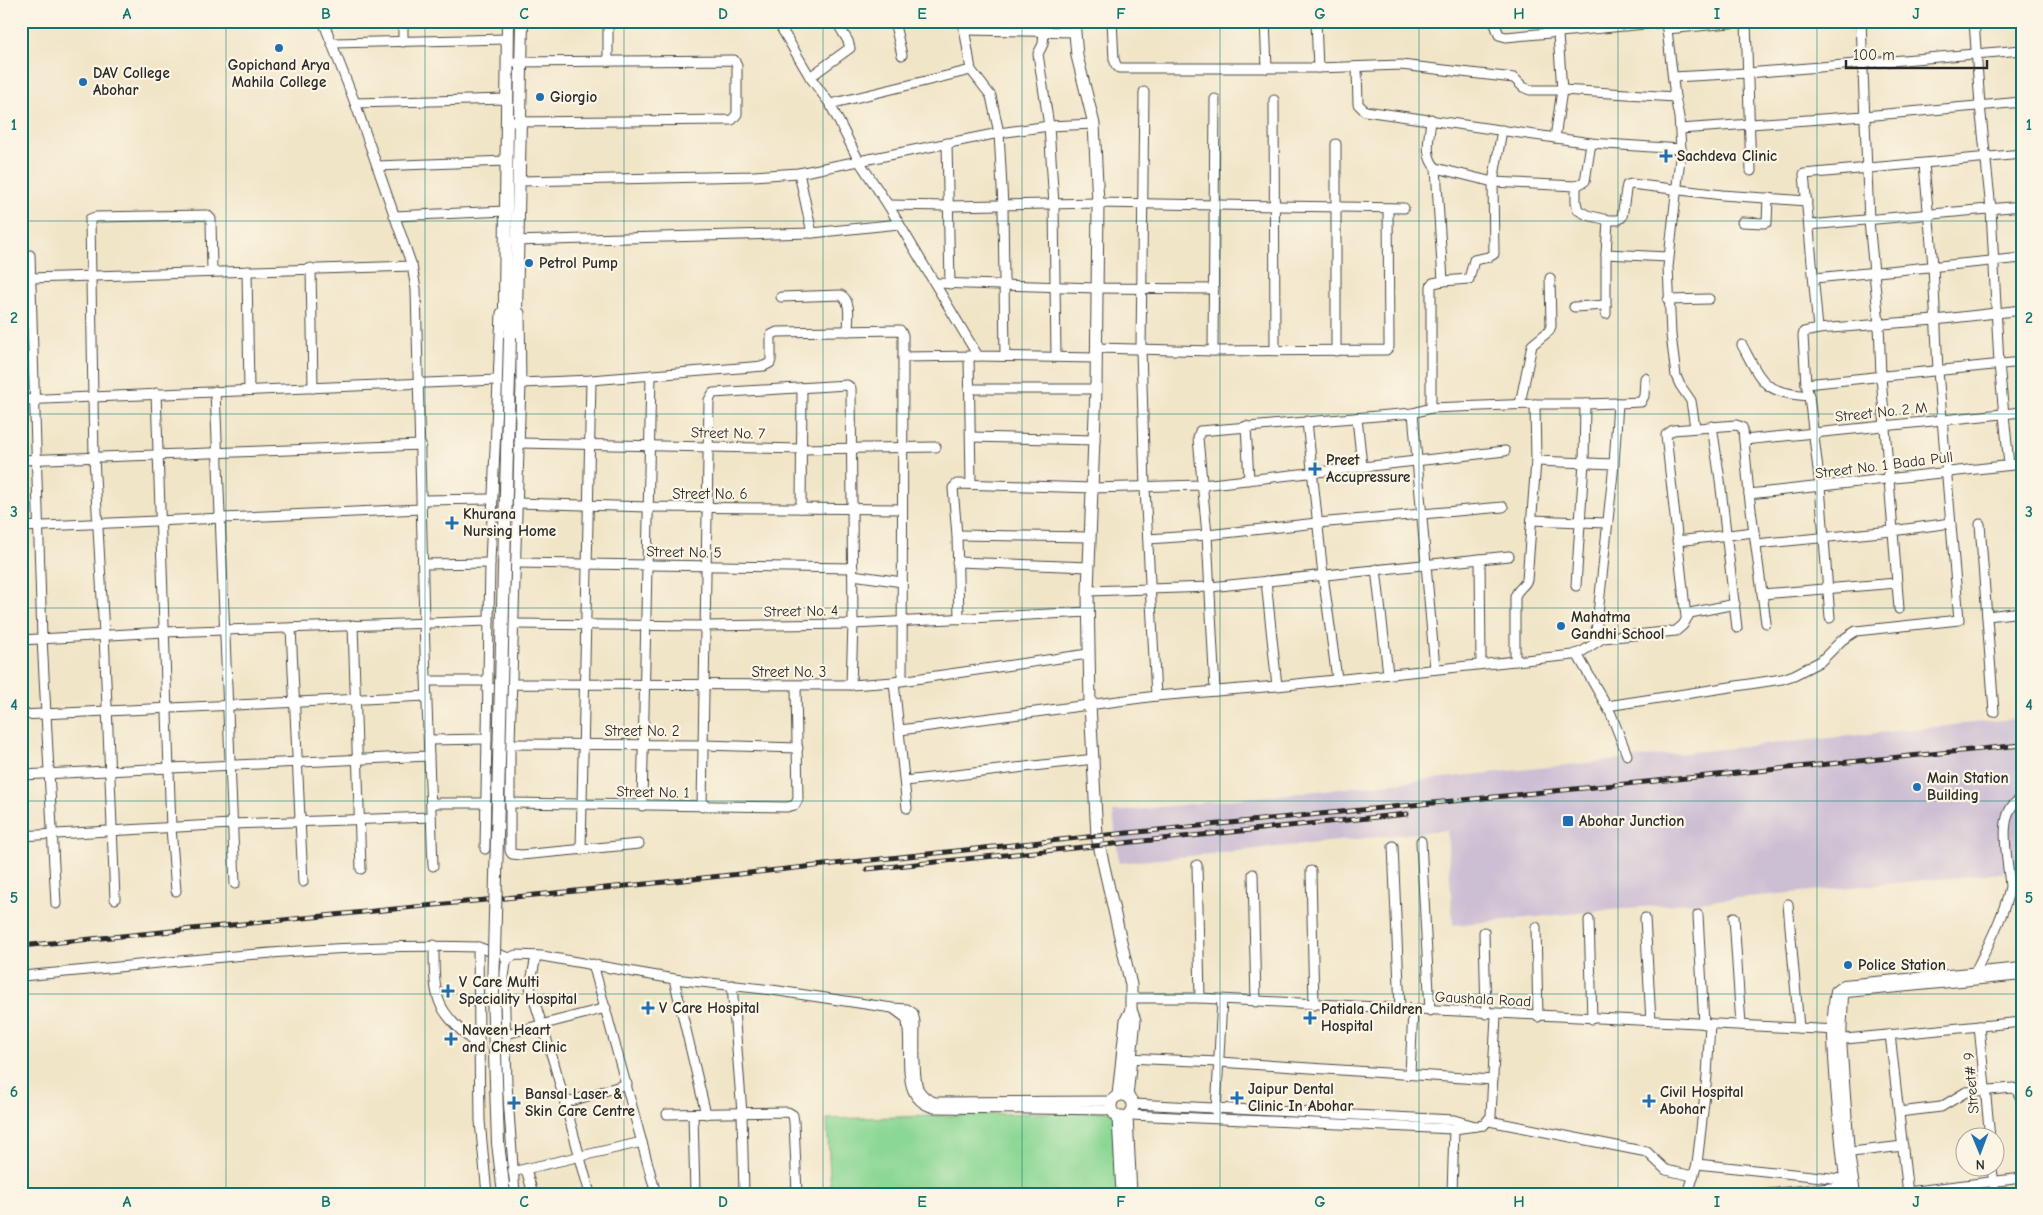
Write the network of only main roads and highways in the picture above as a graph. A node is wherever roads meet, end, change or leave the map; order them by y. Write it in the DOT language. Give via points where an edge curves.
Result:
graph roads {
  1 [pos="508,21"];
  2 [pos="522,21"];
  3 [pos="1075,26"];
  4 [pos="512,241"];
  5 [pos="1122,1107"];
  6 [pos="504,1194"];
  7 [pos="1122,1194"];
  8 [pos="1131,1194"];
  1 -- 4 [label="main road" via="506,211"];
  2 -- 4 [label="main road" via="520,181"];
  3 -- 5 [label="main road" via="1077,56 1094,124 1098,203 1095,440 1088,567 1088,654 1097,836 1128,968 1131,1010 1135,1020"];
  4 -- 6 [label="main road, bridge" via="511,303 505,321 510,332 493,992 498,1143"];
  5 -- 7 [label="main road"];
  5 -- 8 [label="main road"];
}
